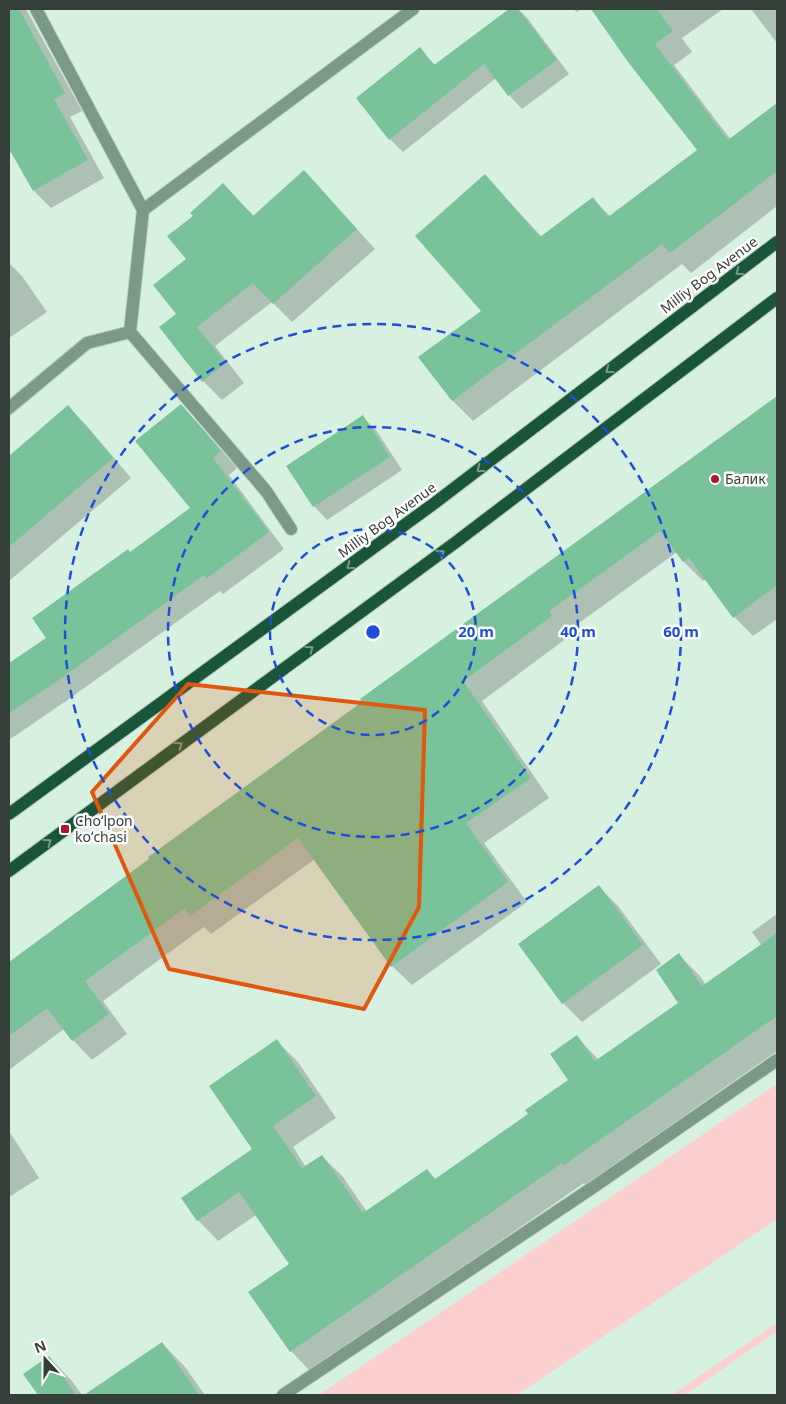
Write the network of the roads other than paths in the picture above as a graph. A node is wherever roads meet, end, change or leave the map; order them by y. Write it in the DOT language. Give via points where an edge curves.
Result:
graph roads {
  1 [pos="36,9"];
  2 [pos="414,9"];
  3 [pos="143,210"];
  4 [pos="777,242"];
  5 [pos="777,298"];
  6 [pos="130,332"];
  7 [pos="9,408"];
  8 [pos="291,529"];
  9 [pos="9,814"];
  10 [pos="9,870"];
  11 [pos="777,1060"];
  12 [pos="282,1395"];
  1 -- 3 [label="street"];
  2 -- 3 [label="street"];
  3 -- 6 [label="street"];
  4 -- 9 [label="main road, Milliy Bog Avenue, one-way" via="436,502"];
  10 -- 5 [label="main road, one-way" via="456,542"];
  6 -- 7 [label="street" via="87,343"];
  6 -- 8 [label="street" via="266,491"];
  11 -- 12 [label="street"];
}
